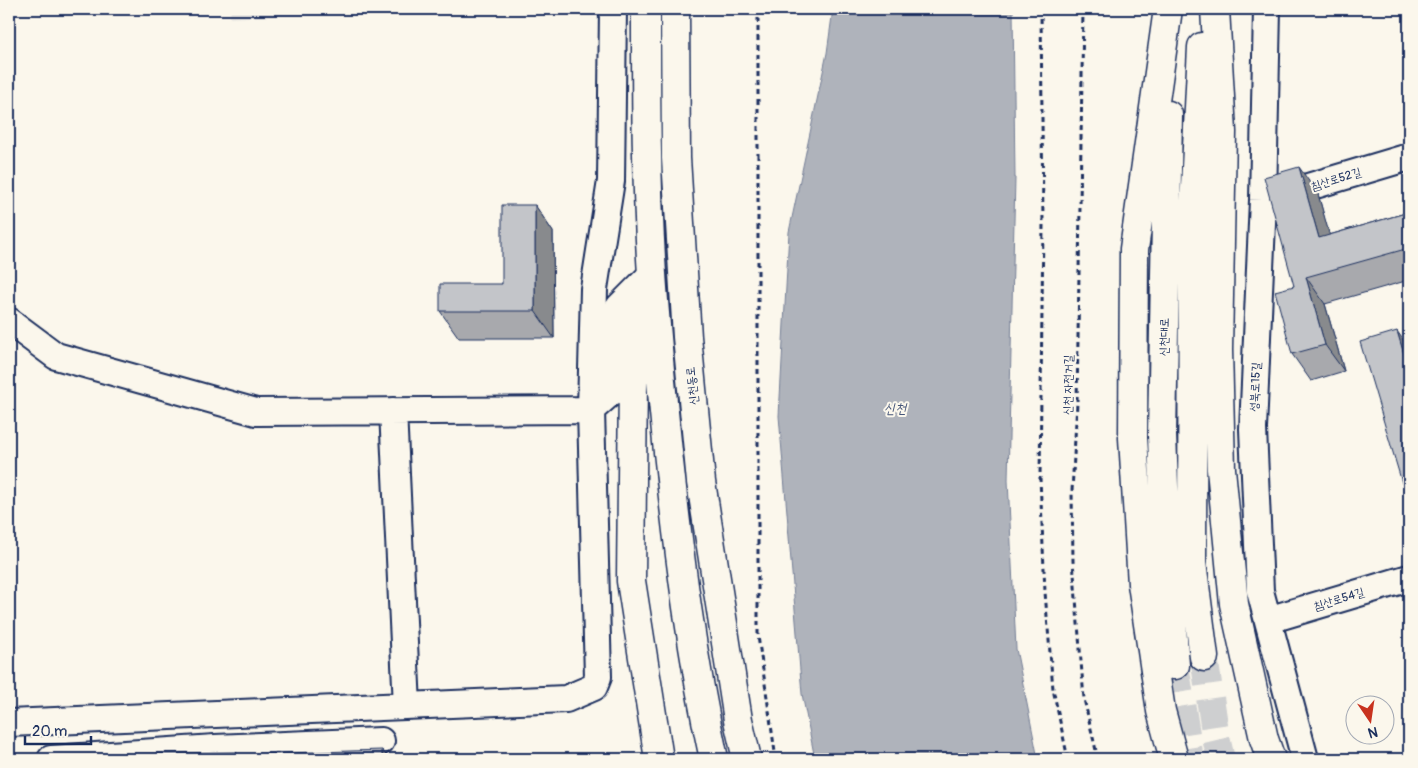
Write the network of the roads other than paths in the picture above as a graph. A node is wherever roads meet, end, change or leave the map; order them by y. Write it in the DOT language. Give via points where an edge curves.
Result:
graph roads {
  1 [pos="613,9"];
  2 [pos="646,9"];
  3 [pos="675,9"];
  4 [pos="1169,9"];
  5 [pos="1204,9"];
  6 [pos="1215,9"];
  7 [pos="1267,9"];
  8 [pos="1409,157"];
  9 [pos="1263,200"];
  10 [pos="652,274"];
  11 [pos="9,321"];
  12 [pos="591,410"];
  13 [pos="393,411"];
  14 [pos="1409,578"];
  15 [pos="1268,620"];
  16 [pos="1204,657"];
  17 [pos="1175,665"];
  18 [pos="407,706"];
  19 [pos="9,723"];
  20 [pos="381,741"];
  21 [pos="51,759"];
  22 [pos="659,759"];
  23 [pos="714,759"];
  24 [pos="747,759"];
  25 [pos="1174,759"];
  26 [pos="1271,759"];
  27 [pos="1305,759"];
  1 -- 12 [label="street" via="611,181 594,289"];
  2 -- 10 [label="main road" via="646,124"];
  3 -- 24 [label="main road, 신천동로" via="676,158 688,347 701,482"];
  4 -- 17 [label="main road, 신천대로" via="1162,435"];
  4 -- 25 [label="main road" via="1134,249 1133,438 1142,584 1161,711"];
  5 -- 16 [label="main road" via="1193,230 1192,562"];
  6 -- 26 [label="main road" via="1222,132 1218,350 1221,469 1234,604"];
  7 -- 9 [label="street, 성북로15길"];
  8 -- 9 [label="street, 침산로52길"];
  9 -- 15 [label="street, 성북로15길" via="1253,429 1260,591"];
  10 -- 12 [label="street" via="619,306 616,388"];
  10 -- 22 [label="main road" via="633,380 631,581"];
  10 -- 23 [label="main road" via="674,510 690,626"];
  11 -- 13 [label="street" via="56,356 256,412"];
  12 -- 13 [label="street"];
  12 -- 18 [label="street" via="598,677 594,687 566,700"];
  13 -- 18 [label="street"];
  14 -- 15 [label="street, 침산로54길"];
  15 -- 27 [label="street, 성북로15길"];
  18 -- 19 [label="street"];
  20 -- 21 [label="street"];
}
